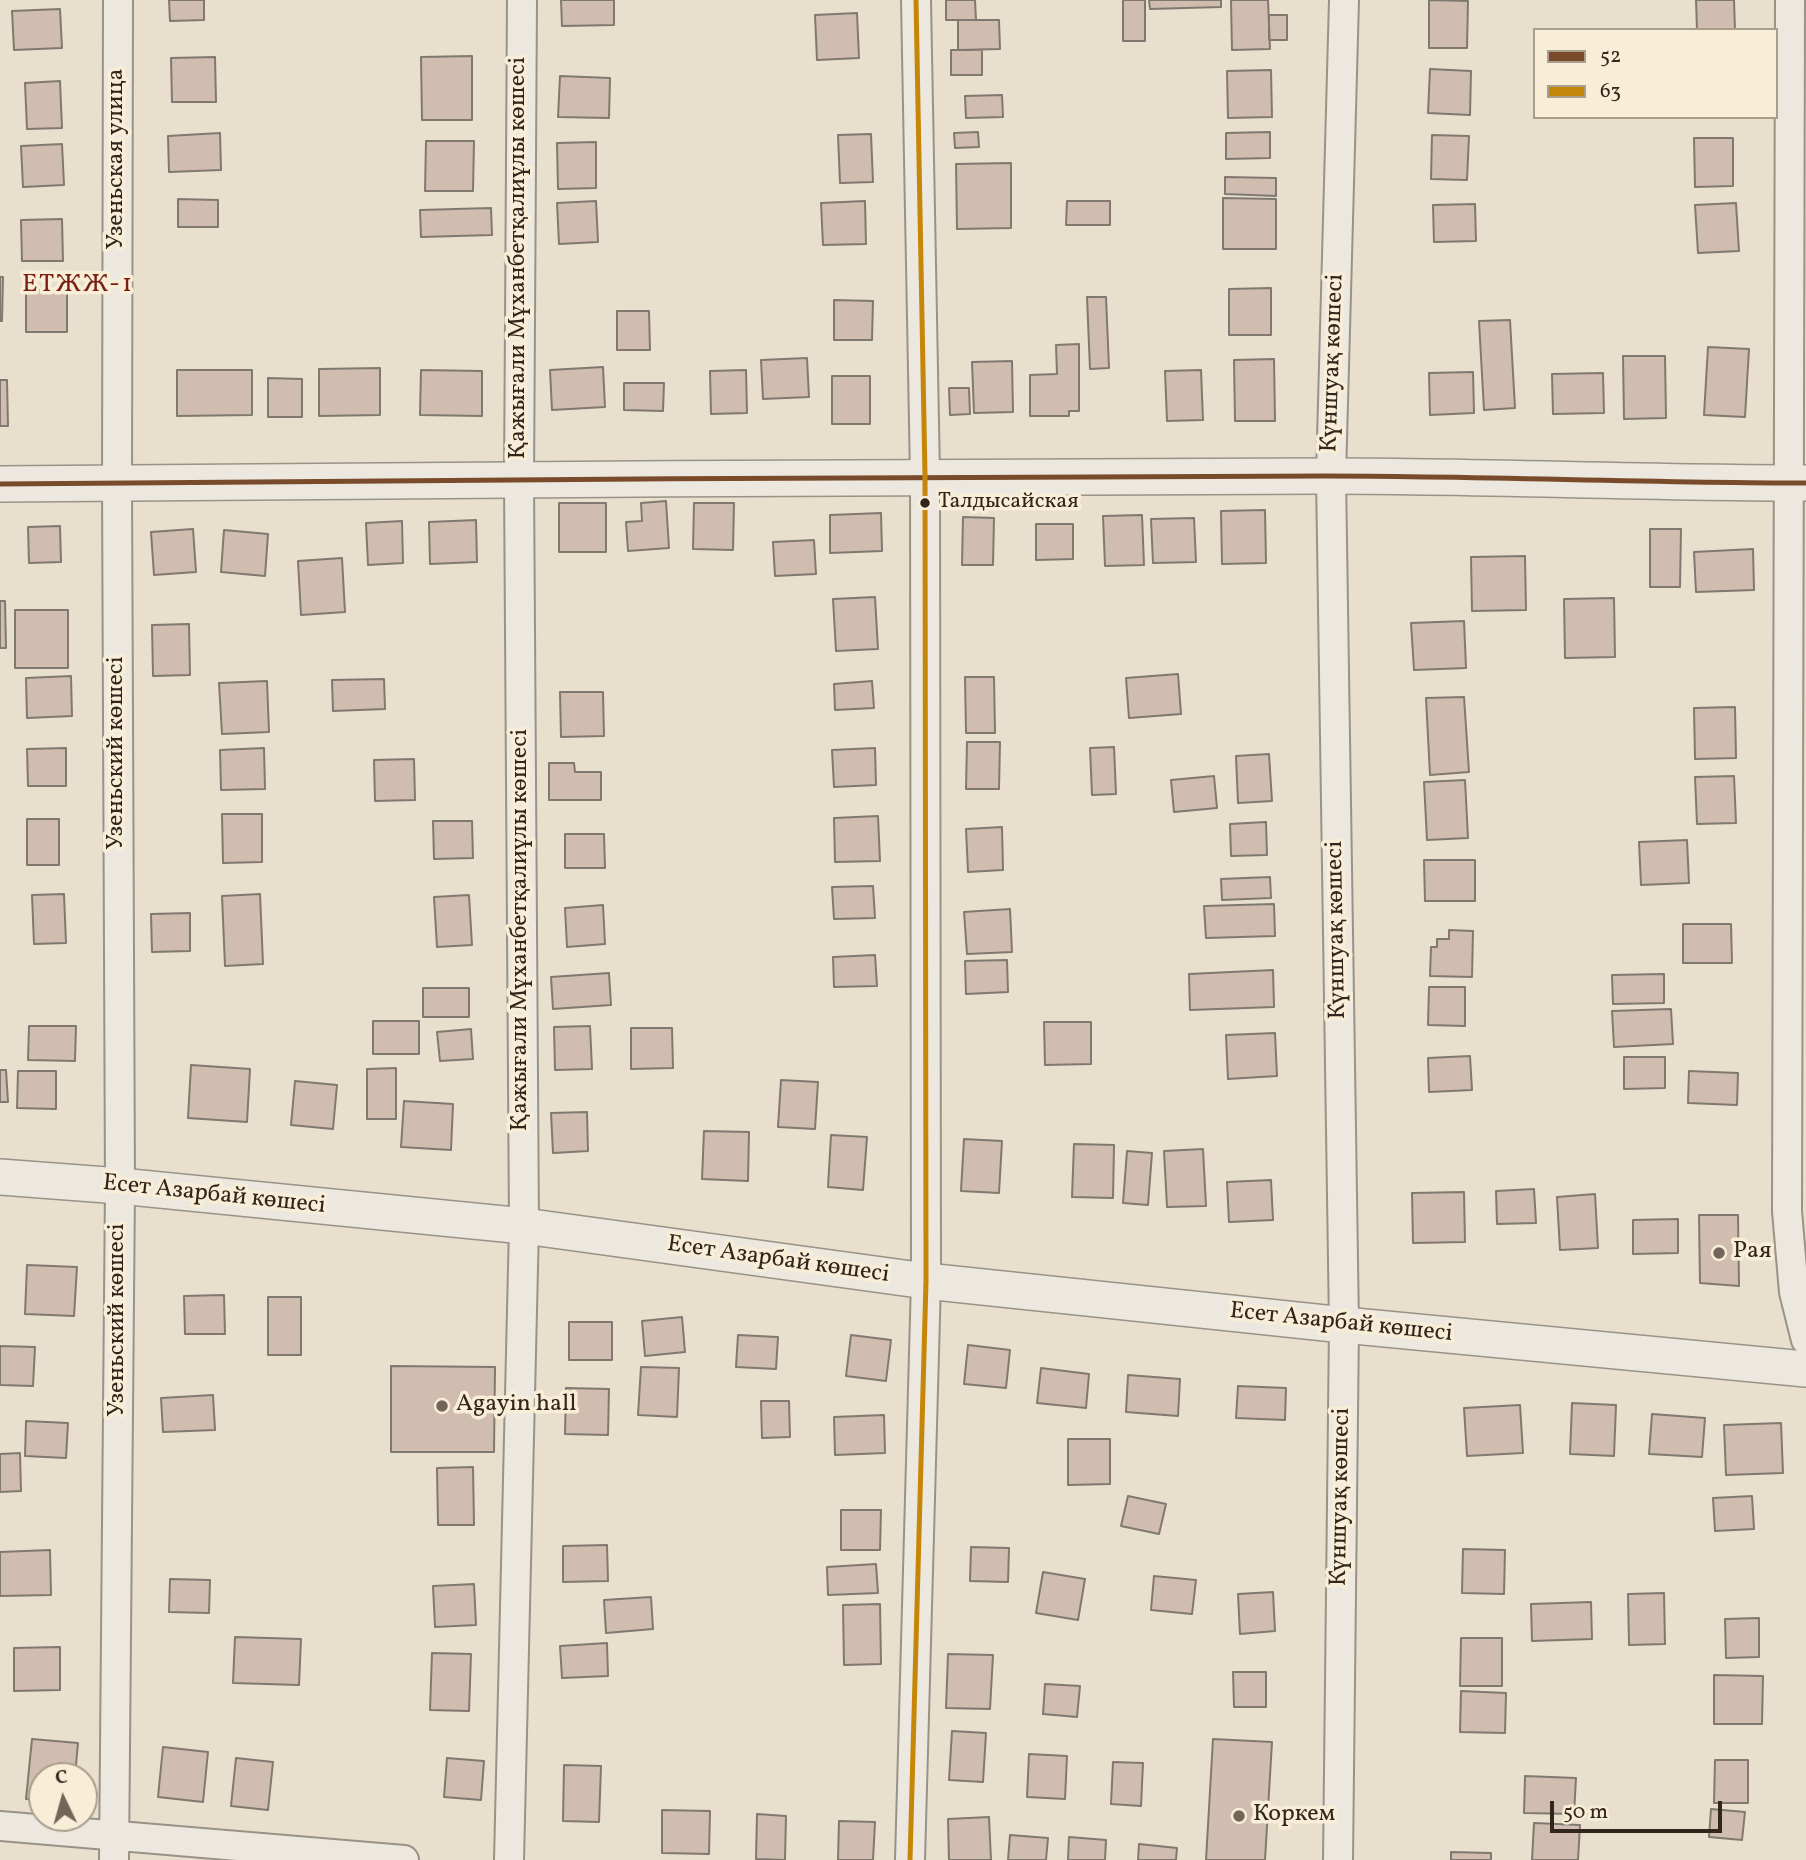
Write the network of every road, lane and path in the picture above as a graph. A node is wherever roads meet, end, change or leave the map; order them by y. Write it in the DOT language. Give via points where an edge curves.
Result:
graph roads {
  1 [pos="118,0"];
  2 [pos="522,0"];
  3 [pos="916,0"];
  4 [pos="1345,0"];
  5 [pos="1790,0"];
  6 [pos="925,476"];
  7 [pos="1331,476"];
  8 [pos="519,481"];
  9 [pos="117,483"];
  10 [pos="1798,483"];
  11 [pos="0,484"];
  12 [pos="117,529"];
  13 [pos="0,1177"];
  14 [pos="120,1186"];
  15 [pos="524,1226"];
  16 [pos="926,1281"];
  17 [pos="1344,1325"];
  18 [pos="1806,1340"];
  19 [pos="1806,1369"];
  20 [pos="0,1826"];
  21 [pos="114,1848"];
  22 [pos="404,1860"];
  23 [pos="509,1860"];
  24 [pos="910,1860"];
  25 [pos="1338,1860"];
  1 -- 9 [label="street, Узеньская улица"];
  2 -- 8 [label="street, Қажығали Мұханбетқалиұлы көшесі"];
  3 -- 6 [label="street"];
  4 -- 7 [label="street, Күншуақ көшесі"];
  5 -- 10 [label="street"];
  6 -- 7 [label="street"];
  6 -- 8 [label="street"];
  6 -- 16 [label="street"];
  7 -- 10 [label="street"];
  7 -- 17 [label="street, Күншуақ көшесі"];
  8 -- 9 [label="street"];
  8 -- 15 [label="street, Қажығали Мұханбетқалиұлы көшесі"];
  9 -- 11 [label="street"];
  9 -- 12 [label="street, Узеньская улица"];
  10 -- 18 [label="street" via="1787,1211 1794,1292"];
  12 -- 14 [label="street, Узеньский көшесі"];
  13 -- 14 [label="street, Есет Азарбай көшесі"];
  14 -- 15 [label="street, Есет Азарбай көшесі"];
  14 -- 21 [label="street, Узеньский көшесі"];
  15 -- 16 [label="street, Есет Азарбай көшесі"];
  15 -- 23 [label="street, Қажығали Мұханбетқалиұлы көшесі"];
  16 -- 17 [label="street, Есет Азарбай көшесі"];
  16 -- 24 [label="street"];
  17 -- 19 [label="street, Есет Азарбай көшесі"];
  17 -- 25 [label="street, Күншуақ көшесі"];
  20 -- 21 [label="street"];
  21 -- 22 [label="street"];
}
